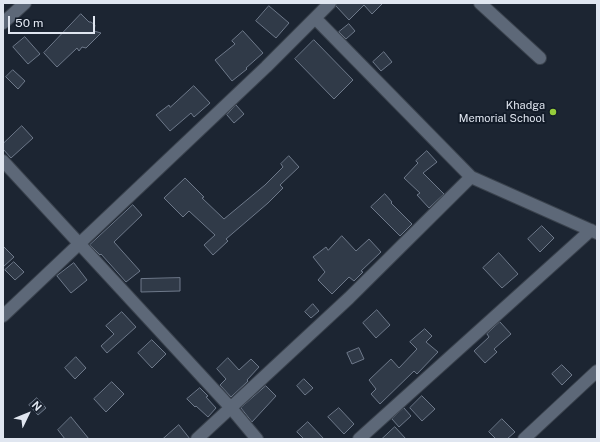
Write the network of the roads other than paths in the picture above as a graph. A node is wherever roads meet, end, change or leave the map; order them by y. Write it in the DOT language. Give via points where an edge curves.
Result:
graph roads {
  1 [pos="25,3"];
  2 [pos="330,3"];
  3 [pos="480,3"];
  4 [pos="315,18"];
  5 [pos="3,23"];
  6 [pos="540,58"];
  7 [pos="4,166"];
  8 [pos="471,177"];
  9 [pos="594,232"];
  10 [pos="80,245"];
  11 [pos="3,316"];
  12 [pos="597,371"];
  13 [pos="231,408"];
  14 [pos="197,439"];
  15 [pos="257,439"];
  16 [pos="359,439"];
  17 [pos="524,439"];
  1 -- 5 [label="street"];
  2 -- 4 [label="street"];
  3 -- 6 [label="street"];
  4 -- 8 [label="street"];
  4 -- 10 [label="street"];
  7 -- 10 [label="street"];
  8 -- 9 [label="street"];
  8 -- 13 [label="street" via="349,298"];
  9 -- 16 [label="street"];
  10 -- 11 [label="street"];
  10 -- 13 [label="street"];
  12 -- 17 [label="street"];
  13 -- 14 [label="street"];
  13 -- 15 [label="street"];
}
